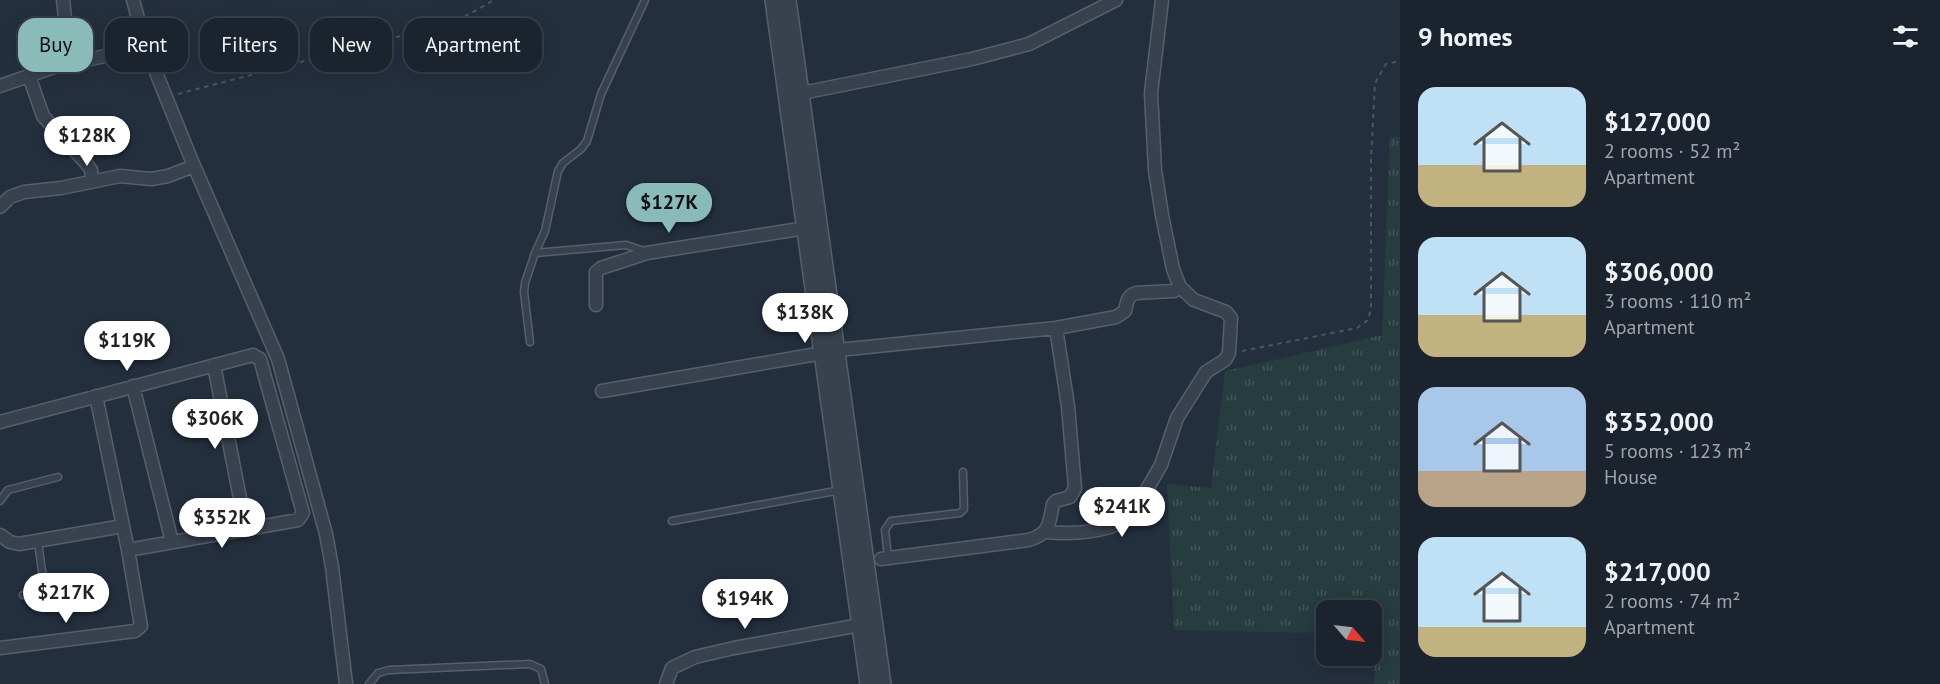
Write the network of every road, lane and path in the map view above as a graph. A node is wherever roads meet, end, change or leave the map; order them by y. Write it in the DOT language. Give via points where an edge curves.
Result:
graph roads {
  1 [pos="63,0"];
  2 [pos="133,0"];
  3 [pos="494,0"];
  4 [pos="645,0"];
  5 [pos="773,0"];
  6 [pos="788,0"];
  7 [pos="1116,0"];
  8 [pos="1162,0"];
  9 [pos="65,18"];
  10 [pos="138,18"];
  11 [pos="1400,62"];
  12 [pos="42,72"];
  13 [pos="156,72"];
  14 [pos="29,76"];
  15 [pos="0,86"];
  16 [pos="802,93"];
  17 [pos="166,97"];
  18 [pos="194,166"];
  19 [pos="92,182"];
  20 [pos="0,207"];
  21 [pos="806,228"];
  22 [pos="535,253"];
  23 [pos="647,253"];
  24 [pos="1180,287"];
  25 [pos="596,305"];
  26 [pos="1056,328"];
  27 [pos="530,342"];
  28 [pos="830,351"];
  29 [pos="1229,353"];
  30 [pos="214,365"];
  31 [pos="133,386"];
  32 [pos="602,391"];
  33 [pos="96,396"];
  34 [pos="0,422"];
  35 [pos="963,472"];
  36 [pos="58,477"];
  37 [pos="842,490"];
  38 [pos="0,501"];
  39 [pos="672,521"];
  40 [pos="123,526"];
  41 [pos="246,529"];
  42 [pos="1047,531"];
  43 [pos="0,535"];
  44 [pos="38,542"];
  45 [pos="172,542"];
  46 [pos="128,550"];
  47 [pos="884,559"];
  48 [pos="94,586"];
  49 [pos="45,593"];
  50 [pos="24,595"];
  51 [pos="860,624"];
  52 [pos="0,648"];
  53 [pos="346,684"];
  54 [pos="369,684"];
  55 [pos="545,684"];
  56 [pos="666,684"];
  57 [pos="868,684"];
  58 [pos="883,684"];
  1 -- 9 [label="street"];
  2 -- 10 [label="street"];
  3 -- 17 [label="path" via="443,25"];
  4 -- 22 [label="lane" via="601,94 587,141 558,171 545,231"];
  5 -- 21 [label="street"];
  6 -- 16 [label="street"];
  7 -- 16 [label="street" via="1029,44"];
  8 -- 24 [label="street" via="1151,93 1155,170 1173,269"];
  11 -- 29 [label="path" via="1386,64 1375,83 1368,320 1357,328"];
  12 -- 14 [label="street"];
  13 -- 17 [label="street"];
  14 -- 15 [label="street"];
  14 -- 19 [label="street" via="43,116 86,163"];
  16 -- 28 [label="street"];
  17 -- 18 [label="street"];
  18 -- 19 [label="street" via="151,179 120,176"];
  18 -- 53 [label="street" via="278,359 326,534"];
  19 -- 20 [label="street" via="24,192 10,197"];
  21 -- 23 [label="street"];
  21 -- 28 [label="street"];
  22 -- 23 [label="lane" via="626,245"];
  22 -- 27 [label="lane" via="524,292"];
  23 -- 25 [label="street" via="596,272"];
  24 -- 26 [label="street" via="1131,295 1125,311 1116,317"];
  24 -- 29 [label="street" via="1194,300 1226,312 1231,318"];
  26 -- 28 [label="street"];
  26 -- 42 [label="street" via="1075,488 1070,497 1053,504"];
  28 -- 32 [label="street"];
  28 -- 37 [label="street"];
  28 -- 58 [label="street"];
  29 -- 42 [label="street" via="1206,372 1177,418 1161,465 1146,491 1118,501 1113,526"];
  30 -- 31 [label="street"];
  30 -- 41 [label="street"];
  30 -- 41 [label="street" via="253,355 260,359 303,513 298,520"];
  31 -- 33 [label="street"];
  31 -- 45 [label="street"];
  33 -- 34 [label="street"];
  33 -- 40 [label="street"];
  35 -- 47 [label="lane" via="964,509 960,513 891,521 885,530"];
  36 -- 38 [label="lane" via="8,490"];
  37 -- 39 [label="lane"];
  37 -- 51 [label="street"];
  40 -- 44 [label="street"];
  40 -- 46 [label="street"];
  41 -- 45 [label="street"];
  42 -- 47 [label="street" via="1029,540"];
  43 -- 44 [label="street" via="19,544"];
  44 -- 49 [label="lane"];
  45 -- 46 [label="street"];
  46 -- 52 [label="street" via="139,629"];
  48 -- 49 [label="lane"];
  49 -- 50 [label="lane"];
  51 -- 56 [label="street" via="695,657 672,668"];
  51 -- 57 [label="street"];
  54 -- 55 [label="lane" via="378,673 389,670 530,664 541,669"];
}
